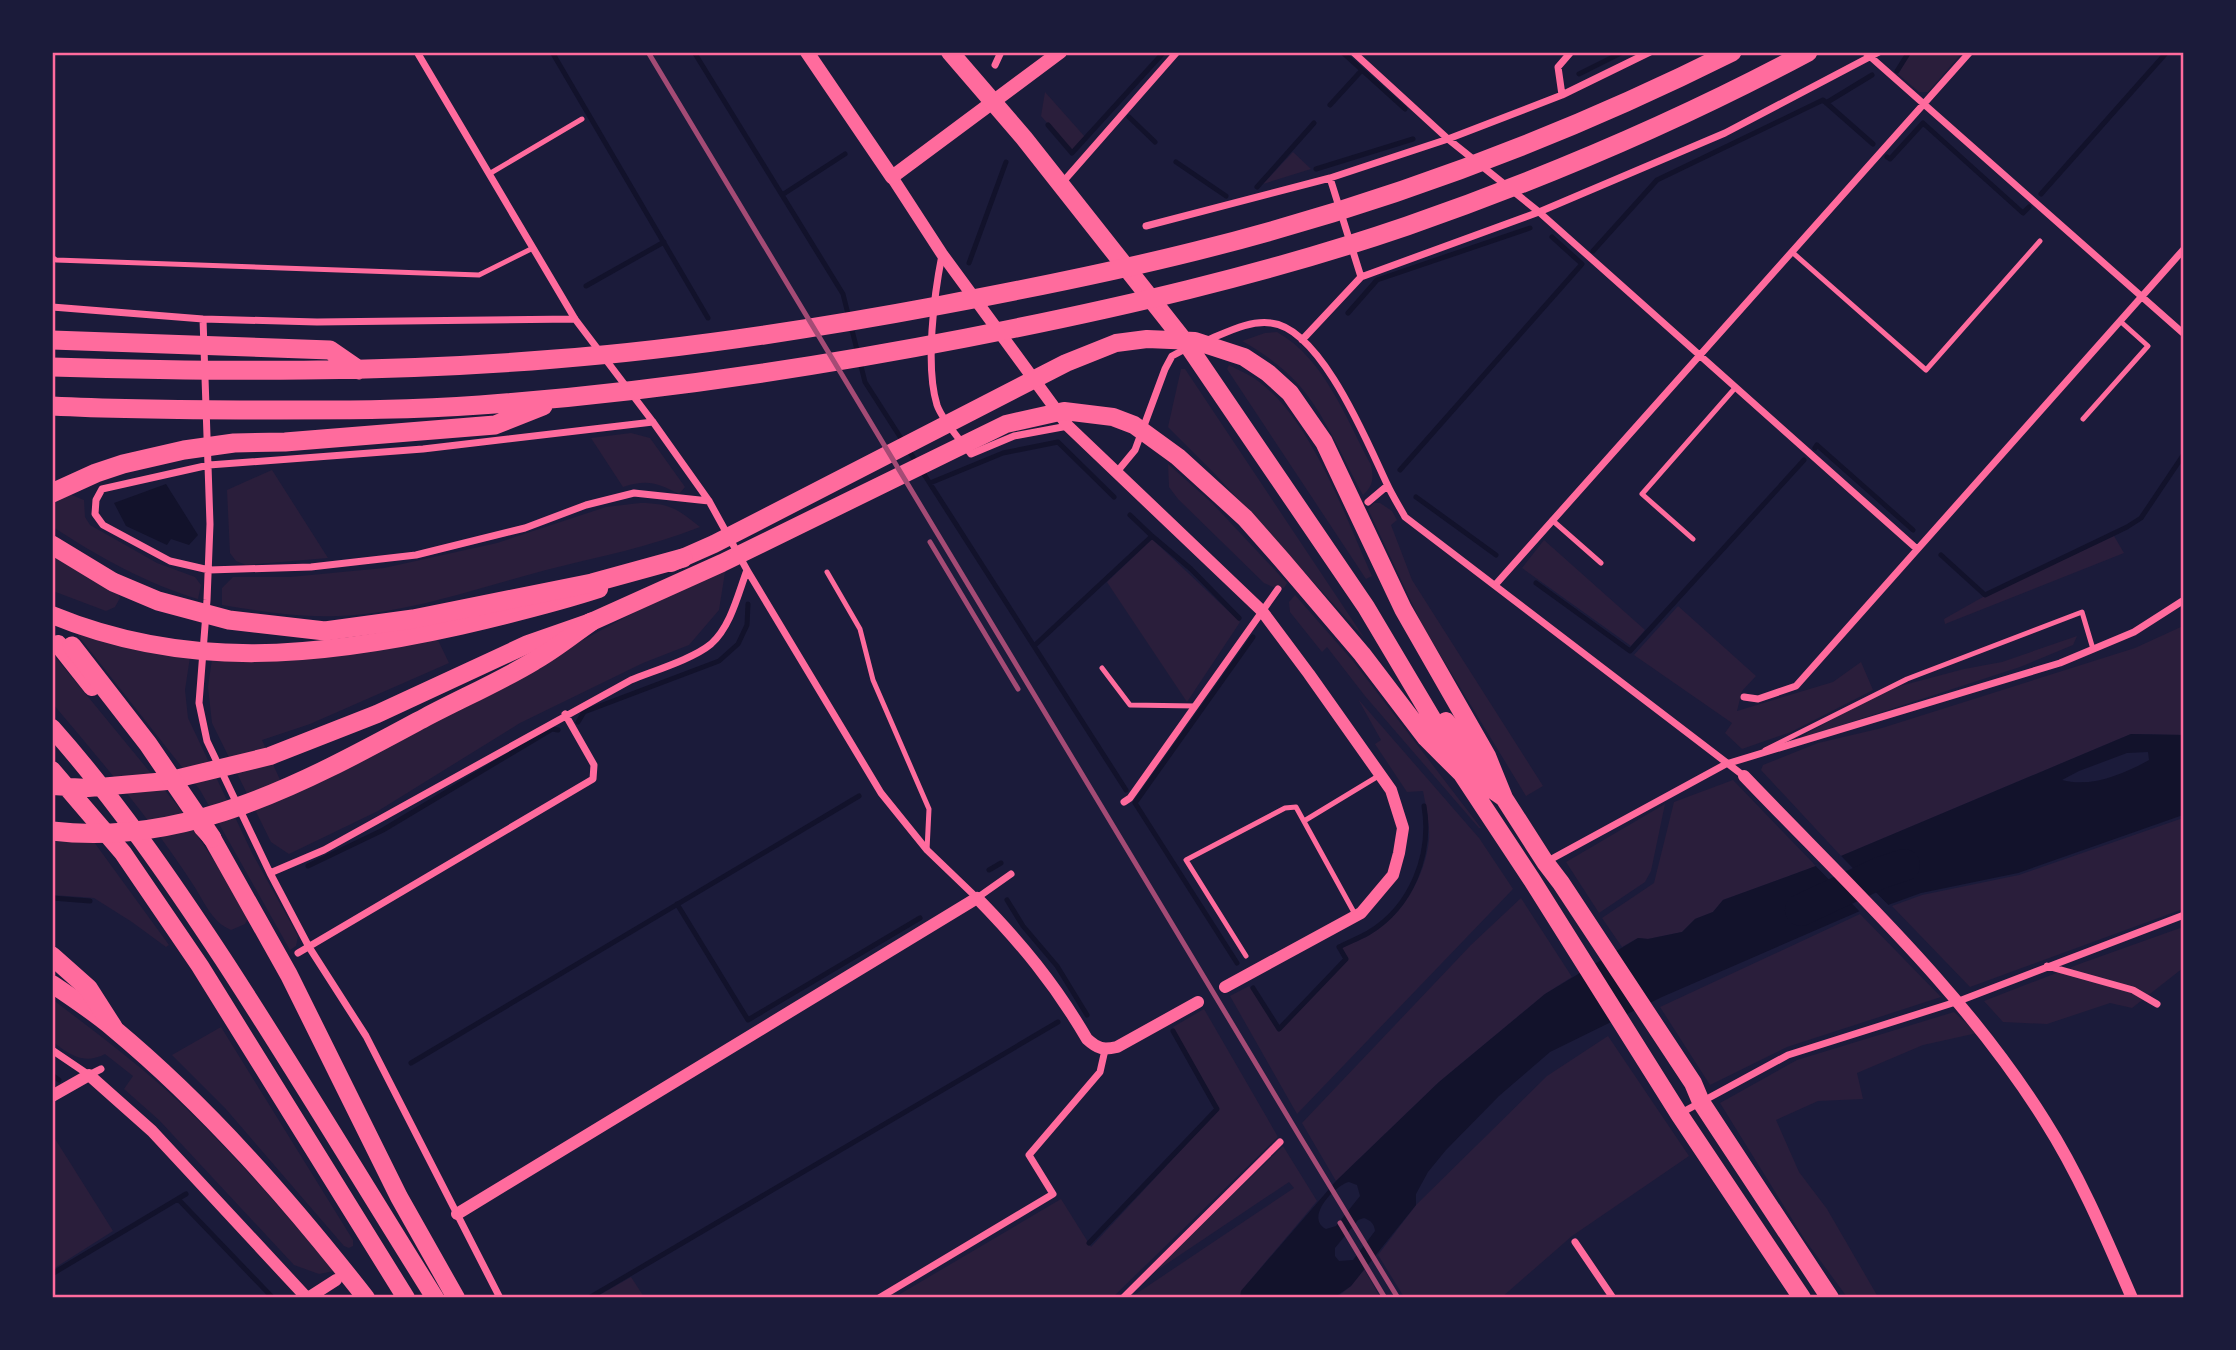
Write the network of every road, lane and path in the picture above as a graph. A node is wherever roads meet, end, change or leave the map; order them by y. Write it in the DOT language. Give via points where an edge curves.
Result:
graph roads {
  1 [pos="418,52"];
  2 [pos="807,52"];
  3 [pos="950,52"];
  4 [pos="1000,52"];
  5 [pos="1060,52"];
  6 [pos="1177,52"];
  7 [pos="1353,52"];
  8 [pos="1571,52"];
  9 [pos="1650,52"];
  10 [pos="1732,52"];
  11 [pos="1808,52"];
  12 [pos="1879,52"];
  13 [pos="1970,52"];
  14 [pos="1868,55"];
  15 [pos="995,65"];
  16 [pos="1562,95"];
  17 [pos="995,103"];
  18 [pos="1923,105"];
  19 [pos="582,119"];
  20 [pos="1448,139"];
  21 [pos="489,174"];
  22 [pos="892,177"];
  23 [pos="1330,178"];
  24 [pos="1061,184"];
  25 [pos="1539,212"];
  26 [pos="1146,226"];
  27 [pos="2040,241"];
  28 [pos="533,248"];
  29 [pos="2183,250"];
  30 [pos="1792,252"];
  31 [pos="942,254"];
  32 [pos="52,257"];
  33 [pos="1362,277"];
  34 [pos="2141,298"];
  35 [pos="52,307"];
  36 [pos="203,319"];
  37 [pos="575,319"];
  38 [pos="2120,321"];
  39 [pos="2183,334"];
  40 [pos="52,340"];
  41 [pos="1302,340"];
  42 [pos="1189,347"];
  43 [pos="1698,355"];
  44 [pos="52,367"];
  45 [pos="359,370"];
  46 [pos="1735,388"];
  47 [pos="564,398"];
  48 [pos="52,406"];
  49 [pos="2083,419"];
  50 [pos="653,422"];
  51 [pos="1068,426"];
  52 [pos="209,464"];
  53 [pos="1116,472"];
  54 [pos="1388,486"];
  55 [pos="52,494"];
  56 [pos="709,501"];
  57 [pos="1368,502"];
  58 [pos="1552,520"];
  59 [pos="1693,538"];
  60 [pos="52,545"];
  61 [pos="1917,549"];
  62 [pos="684,558"];
  63 [pos="1601,563"];
  64 [pos="209,570"];
  65 [pos="747,570"];
  66 [pos="827,572"];
  67 [pos="1496,584"];
  68 [pos="1278,589"];
  69 [pos="2183,600"];
  70 [pos="52,605"];
  71 [pos="1262,611"];
  72 [pos="52,615"];
  73 [pos="591,622"];
  74 [pos="65,645"];
  75 [pos="188,646"];
  76 [pos="2094,649"];
  77 [pos="1397,657"];
  78 [pos="1102,668"];
  79 [pos="1744,697"];
  80 [pos="1195,706"];
  81 [pos="565,714"];
  82 [pos="52,728"];
  83 [pos="1745,760"];
  84 [pos="1727,764"];
  85 [pos="52,770"];
  86 [pos="1462,774"];
  87 [pos="1380,775"];
  88 [pos="1744,776"];
  89 [pos="52,786"];
  90 [pos="1504,798"];
  91 [pos="1124,802"];
  92 [pos="1304,821"];
  93 [pos="52,831"];
  94 [pos="212,838"];
  95 [pos="927,850"];
  96 [pos="1545,862"];
  97 [pos="270,873"];
  98 [pos="1011,874"];
  99 [pos="977,898"];
  100 [pos="2183,915"];
  101 [pos="1356,916"];
  102 [pos="309,947"];
  103 [pos="298,953"];
  104 [pos="52,956"];
  105 [pos="1245,956"];
  106 [pos="2046,966"];
  107 [pos="52,984"];
  108 [pos="1225,987"];
  109 [pos="1955,997"];
  110 [pos="1198,1002"];
  111 [pos="2157,1004"];
  112 [pos="113,1027"];
  113 [pos="52,1050"];
  114 [pos="1105,1050"];
  115 [pos="101,1069"];
  116 [pos="89,1075"];
  117 [pos="52,1096"];
  118 [pos="1701,1102"];
  119 [pos="1679,1114"];
  120 [pos="1280,1142"];
  121 [pos="457,1214"];
  122 [pos="1575,1242"];
  123 [pos="337,1280"];
  124 [pos="308,1297"];
  125 [pos="366,1297"];
  126 [pos="406,1297"];
  127 [pos="435,1297"];
  128 [pos="456,1297"];
  129 [pos="500,1297"];
  130 [pos="879,1297"];
  131 [pos="1123,1297"];
  132 [pos="1613,1297"];
  133 [pos="1802,1297"];
  134 [pos="1830,1297"];
  135 [pos="2132,1297"];
  1 -- 21 [label="street"];
  2 -- 22 [label="main road"];
  3 -- 17 [label="highway"];
  4 -- 15 [label="street"];
  5 -- 17 [label="main road"];
  6 -- 24 [label="street"];
  7 -- 20 [label="street"];
  8 -- 16 [label="street" via="1558,67"];
  9 -- 16 [label="street"];
  10 -- 45 [label="highway" via="1610,110 1449,173 1289,225 1125,268 778,333 556,359"];
  11 -- 47 [label="highway" via="1686,114 1574,162 1404,227 1303,258 1107,308 919,347 673,386"];
  12 -- 14 [label="street"];
  13 -- 18 [label="street"];
  14 -- 18 [label="street"];
  14 -- 25 [label="street" via="1725,133"];
  16 -- 20 [label="street"];
  17 -- 22 [label="main road"];
  17 -- 24 [label="highway"];
  18 -- 30 [label="street"];
  18 -- 34 [label="street"];
  19 -- 21 [label="lane"];
  20 -- 23 [label="street"];
  20 -- 25 [label="street"];
  21 -- 28 [label="street"];
  22 -- 31 [label="street"];
  23 -- 26 [label="street"];
  23 -- 33 [label="street"];
  24 -- 42 [label="highway"];
  25 -- 33 [label="street"];
  25 -- 43 [label="street"];
  27 -- 30 [label="lane" via="1926,370"];
  28 -- 32 [label="lane" via="479,275"];
  28 -- 37 [label="street"];
  29 -- 34 [label="street"];
  30 -- 43 [label="street"];
  31 -- 51 [label="street"];
  31 -- 51 [label="street" via="931,372 938,407 971,454 1014,436"];
  33 -- 41 [label="street"];
  34 -- 38 [label="street"];
  34 -- 39 [label="street"];
  35 -- 36 [label="street"];
  36 -- 37 [label="street"];
  36 -- 52 [label="street"];
  37 -- 50 [label="street"];
  38 -- 49 [label="lane" via="2148,346"];
  38 -- 61 [label="street"];
  40 -- 45 [label="highway" via="330,350"];
  41 -- 42 [label="street" via="1275,323 1260,322"];
  41 -- 54 [label="street" via="1348,401"];
  42 -- 53 [label="street" via="1172,356 1135,450"];
  42 -- 77 [label="highway"];
  43 -- 46 [label="street"];
  43 -- 58 [label="street"];
  44 -- 45 [label="highway"];
  46 -- 59 [label="lane" via="1642,494"];
  46 -- 61 [label="street"];
  47 -- 48 [label="highway" via="380,410"];
  47 -- 55 [label="highway" via="495,425 184,450 123,464"];
  50 -- 52 [label="street" via="423,449"];
  50 -- 56 [label="street"];
  51 -- 53 [label="street"];
  52 -- 64 [label="street"];
  52 -- 64 [label="street" via="102,489 95,514 103,525 170,561"];
  53 -- 71 [label="street"];
  54 -- 57 [label="street"];
  54 -- 67 [label="street" via="1405,517"];
  56 -- 64 [label="street" via="634,493 525,528 416,555 311,567"];
  56 -- 65 [label="street"];
  58 -- 63 [label="lane"];
  58 -- 67 [label="street"];
  60 -- 62 [label="highway" via="135,593 229,620 325,631 370,627 592,583"];
  61 -- 79 [label="street" via="1796,686 1758,699"];
  62 -- 75 [label="highway" via="533,609 391,641 314,652 230,653"];
  62 -- 90 [label="highway" via="1066,363 1116,342 1195,341 1244,357 1268,373 1290,393 1324,442 1403,609 1487,756"];
  64 -- 97 [label="street" via="199,704 207,741"];
  65 -- 81 [label="street" via="729,617 711,643"];
  65 -- 95 [label="street" via="881,793"];
  66 -- 95 [label="lane" via="860,629 873,680 929,808"];
  67 -- 84 [label="street"];
  68 -- 71 [label="street"];
  69 -- 76 [label="street" via="2134,632"];
  70 -- 75 [label="highway"];
  71 -- 80 [label="street"];
  71 -- 87 [label="street"];
  72 -- 75 [label="highway" via="104,633"];
  73 -- 86 [label="highway" via="722,564 1006,424 1064,411 1113,417 1135,425 1178,457 1245,518 1362,654 1426,738"];
  73 -- 89 [label="highway" via="528,644 270,757 167,781 88,788"];
  73 -- 93 [label="highway" via="534,661 285,789 208,818 168,827 99,833"];
  74 -- 94 [label="highway" via="148,744"];
  76 -- 83 [label="street"];
  76 -- 83 [label="lane" via="2082,612 1907,679"];
  77 -- 86 [label="highway"];
  77 -- 90 [label="highway" via="1494,791"];
  78 -- 80 [label="lane" via="1130,705"];
  80 -- 91 [label="street"];
  81 -- 97 [label="street" via="324,850"];
  81 -- 102 [label="street" via="594,765 593,779"];
  82 -- 127 [label="highway" via="119,810 204,930"];
  83 -- 84 [label="street"];
  84 -- 88 [label="street"];
  84 -- 96 [label="street"];
  85 -- 126 [label="highway" via="123,853 200,966"];
  86 -- 119 [label="highway"];
  87 -- 92 [label="lane"];
  87 -- 101 [label="street" via="1391,790 1403,828 1399,853 1393,875"];
  88 -- 109 [label="street"];
  90 -- 96 [label="highway"];
  92 -- 101 [label="lane"];
  92 -- 105 [label="lane" via="1296,807 1285,808 1186,860"];
  94 -- 128 [label="highway" via="289,975 399,1197"];
  95 -- 99 [label="street"];
  96 -- 118 [label="highway" via="1693,1083"];
  97 -- 102 [label="street"];
  98 -- 99 [label="street"];
  99 -- 114 [label="street" via="1047,975 1087,1039"];
  99 -- 121 [label="street"];
  100 -- 106 [label="street"];
  101 -- 108 [label="street"];
  102 -- 103 [label="street"];
  102 -- 121 [label="street" via="366,1036"];
  104 -- 112 [label="highway" via="88,988"];
  106 -- 109 [label="street"];
  106 -- 111 [label="street" via="2133,990"];
  107 -- 112 [label="highway"];
  109 -- 118 [label="street" via="1788,1055"];
  109 -- 135 [label="street" via="2045,1121 2074,1171"];
  110 -- 114 [label="street"];
  112 -- 125 [label="highway" via="262,1172"];
  113 -- 116 [label="street"];
  114 -- 130 [label="street" via="1100,1072 1029,1155 1053,1194"];
  115 -- 116 [label="street"];
  116 -- 117 [label="street"];
  116 -- 124 [label="street" via="152,1131"];
  118 -- 119 [label="street"];
  118 -- 134 [label="highway"];
  119 -- 133 [label="highway"];
  120 -- 131 [label="street"];
  121 -- 129 [label="street"];
  122 -- 132 [label="street"];
  123 -- 124 [label="street"];
}
